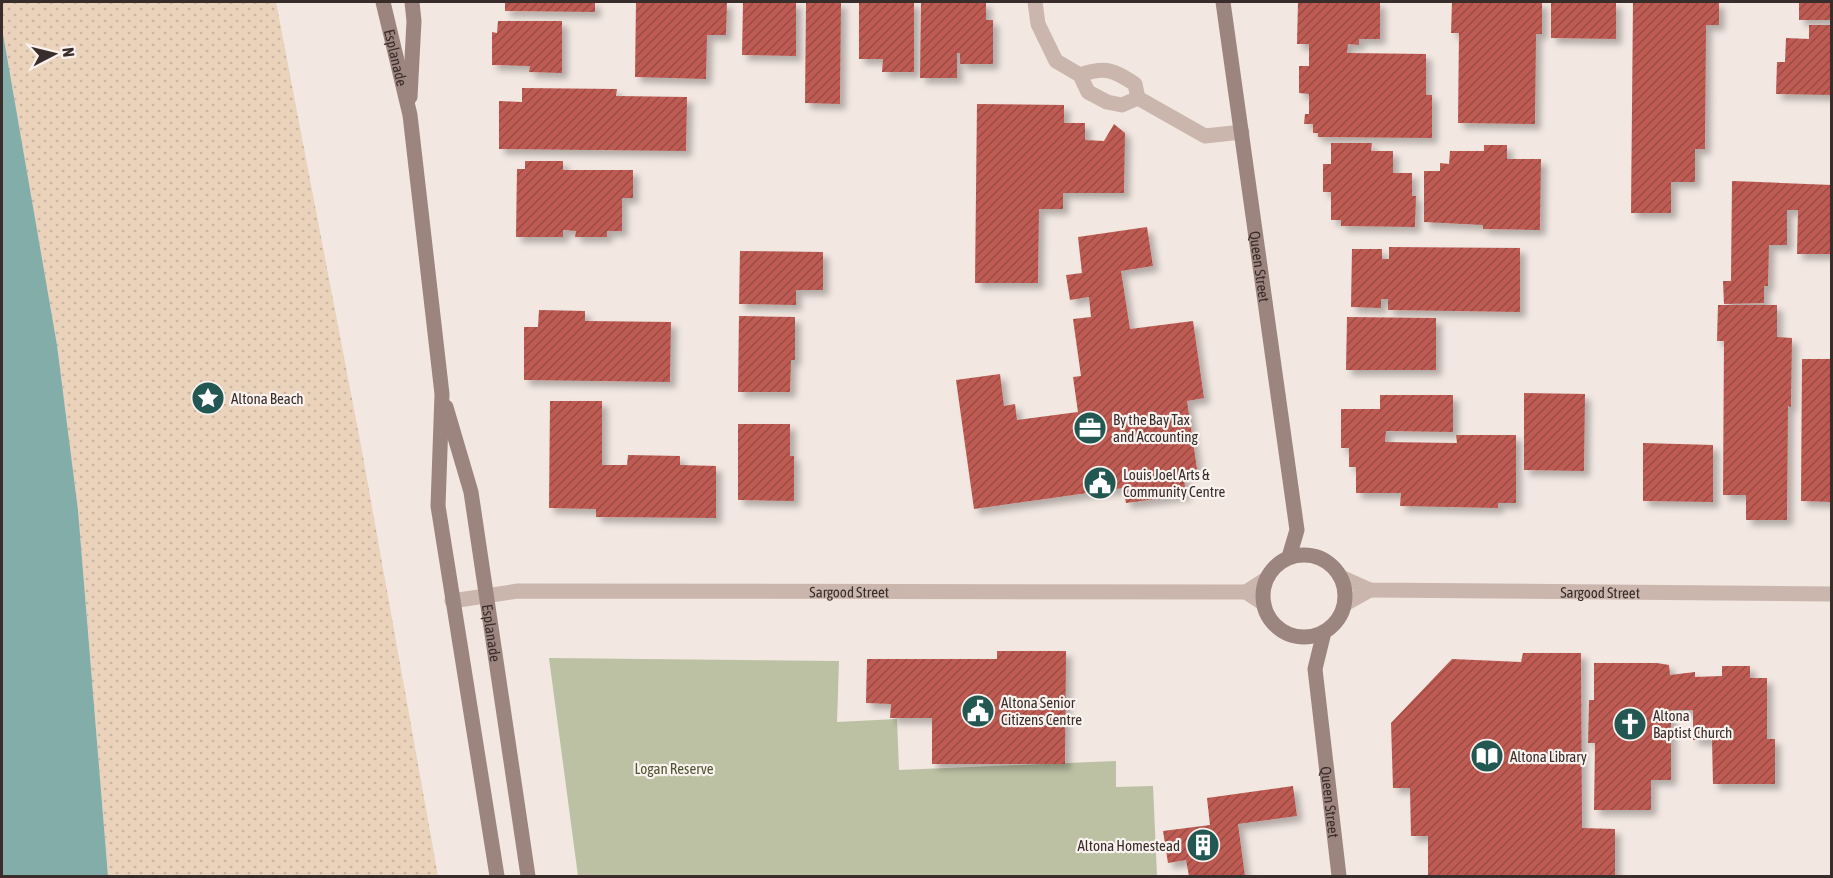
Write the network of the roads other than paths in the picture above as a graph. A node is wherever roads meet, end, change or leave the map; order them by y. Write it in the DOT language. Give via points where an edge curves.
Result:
graph roads {
  1 [pos="383,2"];
  2 [pos="412,2"];
  3 [pos="1035,2"];
  4 [pos="1223,2"];
  5 [pos="1080,75"];
  6 [pos="1138,98"];
  7 [pos="410,115"];
  8 [pos="1242,132"];
  9 [pos="442,394"];
  10 [pos="1297,530"];
  11 [pos="1315,556"];
  12 [pos="1289,557"];
  13 [pos="1341,577"];
  14 [pos="1266,579"];
  15 [pos="1370,590"];
  16 [pos="1246,592"];
  17 [pos="1832,594"];
  18 [pos="485,597"];
  19 [pos="452,601"];
  20 [pos="1264,604"];
  21 [pos="1345,604"];
  22 [pos="1324,632"];
  23 [pos="1298,637"];
  24 [pos="1315,669"];
  25 [pos="497,876"];
  26 [pos="528,876"];
  27 [pos="1339,876"];
  1 -- 7 [label="street, Esplanade"];
  2 -- 7 [label="street, Esplanade"];
  3 -- 5 [label="street" via="1038,24 1056,61"];
  4 -- 8 [label="street, Queen Street"];
  5 -- 6 [label="street" via="1088,92 1107,102 1122,105"];
  5 -- 6 [label="street" via="1099,68 1119,74 1135,84"];
  6 -- 8 [label="street" via="1205,136"];
  7 -- 9 [label="street, Esplanade"];
  8 -- 10 [label="street, Queen Street"];
  9 -- 18 [label="street, Esplanade" via="471,492"];
  9 -- 19 [label="street, Esplanade" via="438,507"];
  10 -- 11 [label="street"];
  10 -- 12 [label="street"];
  11 -- 12 [label="street"];
  11 -- 13 [label="street" via="1333,565"];
  12 -- 14 [label="street" via="1278,563"];
  13 -- 15 [label="street"];
  13 -- 21 [label="street"];
  14 -- 16 [label="street"];
  14 -- 20 [label="street"];
  15 -- 17 [label="street, Sargood Street"];
  15 -- 21 [label="street"];
  16 -- 18 [label="street, Sargood Street" via="518,591"];
  16 -- 20 [label="street"];
  18 -- 19 [label="street, Sargood Street"];
  18 -- 26 [label="street, Esplanade"];
  19 -- 25 [label="street, Esplanade"];
  20 -- 23 [label="street" via="1273,623"];
  21 -- 22 [label="street" via="1340,617"];
  22 -- 23 [label="street"];
  22 -- 24 [label="street"];
  23 -- 24 [label="street"];
  24 -- 27 [label="street, Queen Street"];
}
